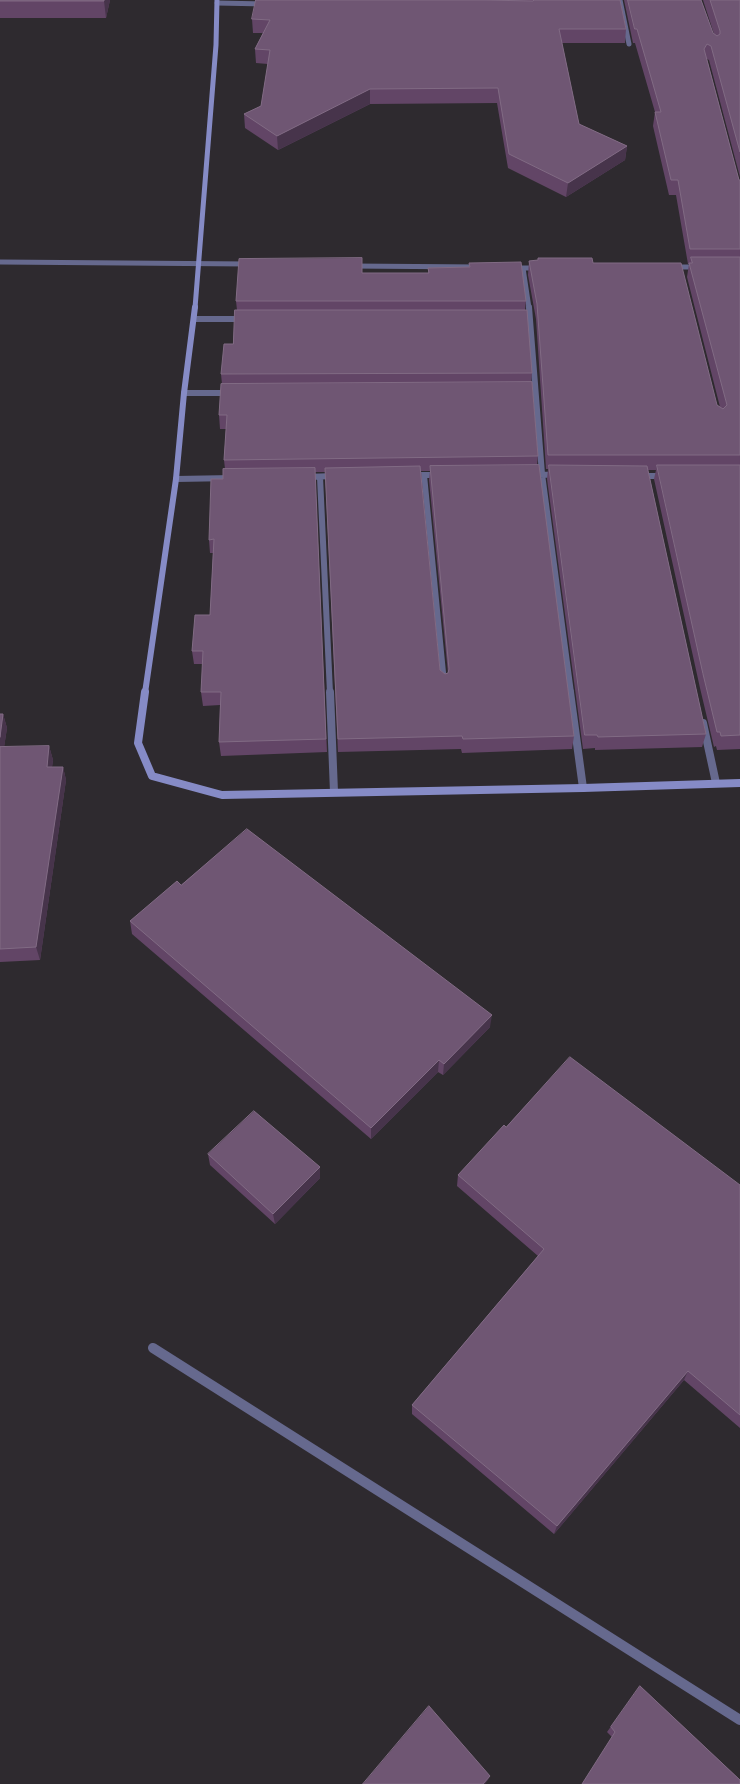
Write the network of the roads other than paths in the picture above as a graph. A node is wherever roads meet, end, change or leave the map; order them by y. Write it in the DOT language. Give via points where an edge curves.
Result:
graph roads {
  1 [pos="620,0"];
  2 [pos="217,1"];
  3 [pos="272,4"];
  4 [pos="629,44"];
  5 [pos="0,262"];
  6 [pos="199,264"];
  7 [pos="254,264"];
  8 [pos="341,266"];
  9 [pos="483,267"];
  10 [pos="664,267"];
  11 [pos="680,267"];
  12 [pos="702,267"];
  13 [pos="507,268"];
  14 [pos="523,268"];
  15 [pos="546,268"];
  16 [pos="682,274"];
  17 [pos="194,319"];
  18 [pos="256,319"];
  19 [pos="523,319"];
  20 [pos="531,319"];
  21 [pos="527,391"];
  22 [pos="535,391"];
  23 [pos="184,393"];
  24 [pos="240,393"];
  25 [pos="526,474"];
  26 [pos="542,474"];
  27 [pos="402,475"];
  28 [pos="424,475"];
  29 [pos="448,475"];
  30 [pos="565,475"];
  31 [pos="342,476"];
  32 [pos="633,476"];
  33 [pos="648,476"];
  34 [pos="671,476"];
  35 [pos="296,477"];
  36 [pos="320,477"];
  37 [pos="240,478"];
  38 [pos="176,479"];
  39 [pos="650,484"];
  40 [pos="444,683"];
  41 [pos="701,714"];
  42 [pos="716,783"];
  43 [pos="740,783"];
  44 [pos="583,788"];
  45 [pos="334,792"];
  46 [pos="154,1348"];
  47 [pos="740,1720"];
  1 -- 4 [label="street"];
  2 -- 3 [label="street"];
  2 -- 6 [label="street" via="216,45"];
  5 -- 6 [label="street"];
  6 -- 7 [label="street"];
  6 -- 17 [label="street"];
  8 -- 9 [label="street"];
  10 -- 11 [label="street"];
  11 -- 12 [label="street"];
  11 -- 16 [label="street"];
  13 -- 14 [label="street"];
  14 -- 15 [label="street"];
  14 -- 20 [label="street"];
  17 -- 18 [label="street"];
  17 -- 23 [label="street"];
  19 -- 20 [label="street"];
  20 -- 22 [label="street"];
  21 -- 22 [label="street"];
  22 -- 26 [label="street"];
  23 -- 24 [label="street"];
  23 -- 38 [label="street"];
  25 -- 26 [label="street"];
  26 -- 30 [label="street"];
  26 -- 44 [label="street"];
  27 -- 28 [label="street"];
  28 -- 29 [label="street"];
  28 -- 40 [label="street"];
  31 -- 36 [label="street"];
  32 -- 33 [label="street"];
  33 -- 34 [label="street"];
  33 -- 39 [label="street"];
  35 -- 36 [label="street"];
  36 -- 45 [label="street"];
  37 -- 38 [label="street"];
  38 -- 45 [label="street" via="138,743 152,776 222,795"];
  41 -- 42 [label="street"];
  42 -- 43 [label="street"];
  42 -- 44 [label="street"];
  44 -- 45 [label="street"];
  46 -- 47 [label="street"];
}
